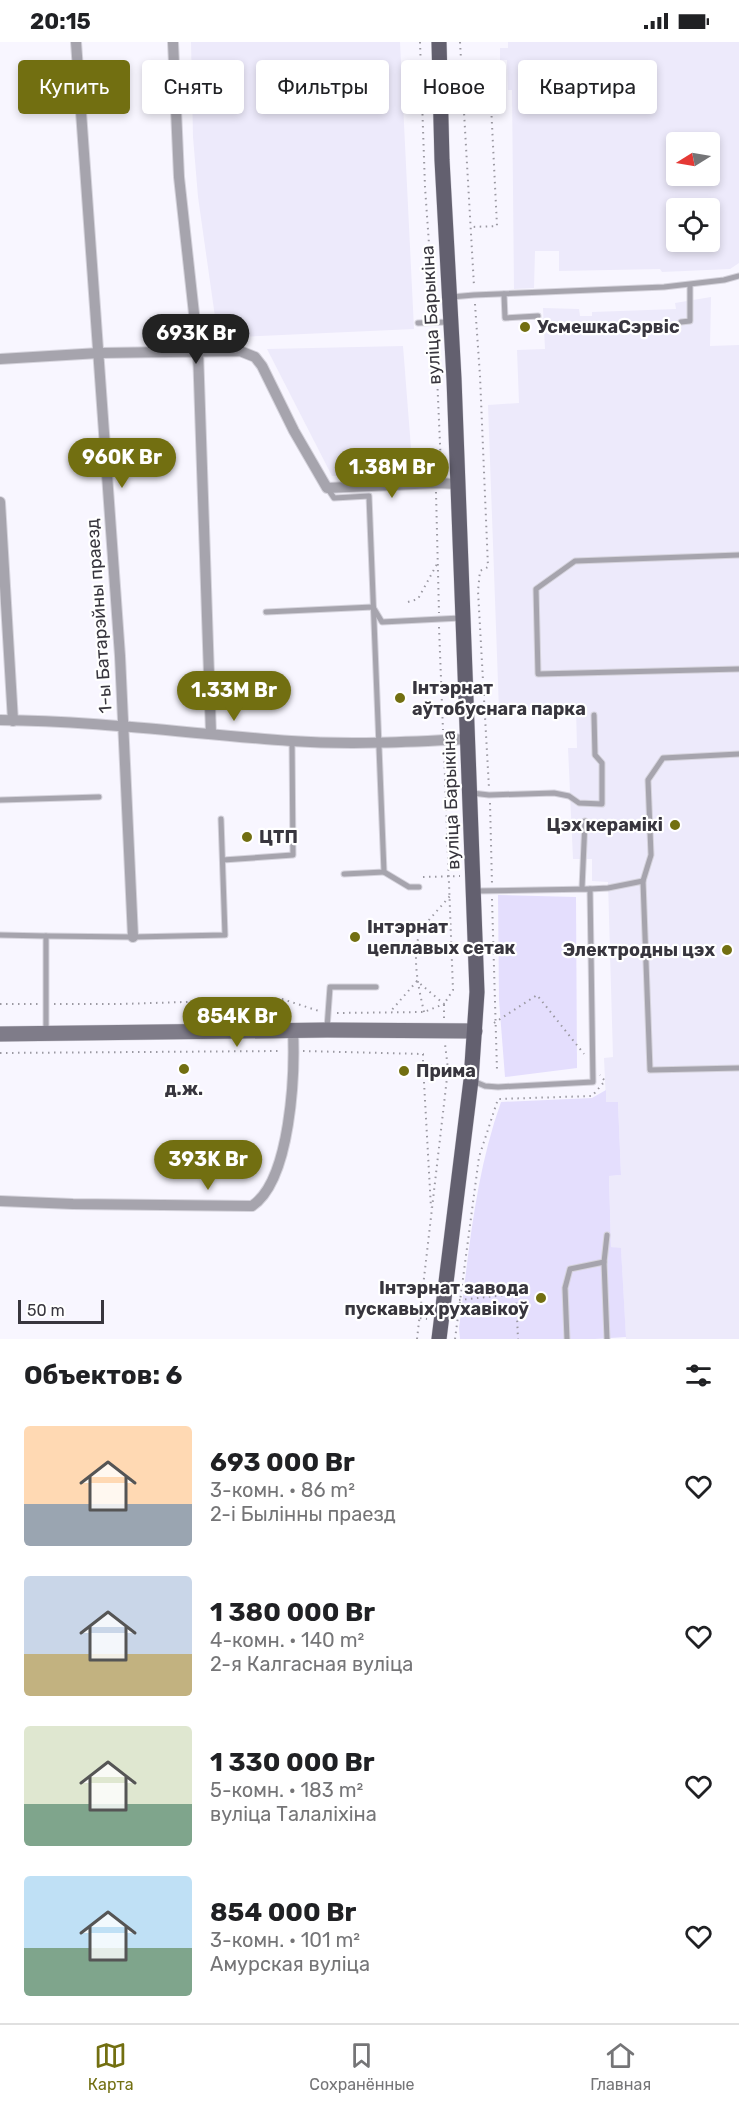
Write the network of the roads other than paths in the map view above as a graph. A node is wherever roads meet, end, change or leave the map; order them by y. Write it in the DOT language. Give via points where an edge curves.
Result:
graph roads {
  1 [pos="76,42"];
  2 [pos="173,42"];
  3 [pos="439,42"];
  4 [pos="739,276"];
  5 [pos="690,285"];
  6 [pos="504,294"];
  7 [pos="450,297"];
  8 [pos="538,316"];
  9 [pos="451,322"];
  10 [pos="681,322"];
  11 [pos="418,323"];
  12 [pos="198,350"];
  13 [pos="99,352"];
  14 [pos="0,360"];
  15 [pos="458,484"];
  16 [pos="327,488"];
  17 [pos="0,502"];
  18 [pos="739,555"];
  19 [pos="373,607"];
  20 [pos="266,612"];
  21 [pos="463,618"];
  22 [pos="739,669"];
  23 [pos="594,715"];
  24 [pos="0,720"];
  25 [pos="13,721"];
  26 [pos="122,728"];
  27 [pos="211,734"];
  28 [pos="468,740"];
  29 [pos="292,741"];
  30 [pos="379,743"];
  31 [pos="739,754"];
  32 [pos="470,793"];
  33 [pos="99,797"];
  34 [pos="0,800"];
  35 [pos="221,819"];
  36 [pos="585,820"];
  37 [pos="223,860"];
  38 [pos="384,872"];
  39 [pos="344,873"];
  40 [pos="643,881"];
  41 [pos="419,887"];
  42 [pos="582,888"];
  43 [pos="590,889"];
  44 [pos="474,891"];
  45 [pos="0,935"];
  46 [pos="46,936"];
  47 [pos="133,937"];
  48 [pos="375,987"];
  49 [pos="327,1029"];
  50 [pos="293,1030"];
  51 [pos="475,1031"];
  52 [pos="0,1034"];
  53 [pos="46,1034"];
  54 [pos="739,1068"];
  55 [pos="471,1080"];
  56 [pos="0,1201"];
  57 [pos="607,1234"];
  58 [pos="604,1262"];
  59 [pos="439,1339"];
  60 [pos="567,1339"];
  61 [pos="606,1339"];
  1 -- 13 [label="street, 1-ы Батарэйны праезд"];
  2 -- 12 [label="street" via="179,177"];
  3 -- 7 [label="main road, вуліца Барыкіна"];
  4 -- 5 [label="lane"];
  5 -- 6 [label="lane"];
  5 -- 10 [label="lane" via="690,321"];
  6 -- 7 [label="lane"];
  6 -- 8 [label="lane" via="505,318"];
  7 -- 9 [label="main road, вуліца Барыкіна"];
  9 -- 11 [label="lane"];
  9 -- 15 [label="main road, вуліца Барыкіна"];
  12 -- 13 [label="street"];
  12 -- 16 [label="street" via="240,351 255,357"];
  12 -- 27 [label="street"];
  13 -- 14 [label="street"];
  13 -- 26 [label="street, 1-ы Батарэйны праезд"];
  15 -- 16 [label="street"];
  15 -- 21 [label="main road, вуліца Барыкіна"];
  16 -- 19 [label="lane" via="334,498 369,496"];
  17 -- 25 [label="street"];
  18 -- 22 [label="lane" via="575,561 536,589 538,674"];
  19 -- 20 [label="lane"];
  19 -- 21 [label="lane" via="382,622"];
  19 -- 30 [label="lane"];
  21 -- 28 [label="main road, вуліца Барыкіна"];
  23 -- 32 [label="lane" via="595,755 602,762 602,804 579,803 554,793"];
  24 -- 25 [label="street"];
  25 -- 26 [label="street"];
  26 -- 27 [label="street"];
  26 -- 47 [label="street, 1-ы Батарэйны праезд"];
  27 -- 29 [label="street"];
  28 -- 30 [label="street"];
  28 -- 32 [label="main road, вуліца Барыкіна"];
  29 -- 30 [label="street"];
  29 -- 37 [label="lane" via="293,855"];
  30 -- 38 [label="lane"];
  31 -- 40 [label="lane" via="663,758 648,780 651,855"];
  32 -- 44 [label="main road, вуліца Барыкіна"];
  33 -- 34 [label="lane"];
  35 -- 37 [label="lane"];
  36 -- 42 [label="lane"];
  37 -- 47 [label="lane" via="225,935"];
  38 -- 39 [label="lane"];
  38 -- 41 [label="lane" via="409,887"];
  40 -- 43 [label="lane"];
  40 -- 54 [label="lane" via="650,1070"];
  42 -- 43 [label="lane"];
  42 -- 44 [label="lane"];
  43 -- 55 [label="lane" via="593,1082 498,1088"];
  44 -- 51 [label="main road, вуліца Барыкіна"];
  45 -- 46 [label="lane"];
  46 -- 47 [label="lane"];
  46 -- 53 [label="lane"];
  48 -- 49 [label="lane" via="330,987"];
  49 -- 50 [label="street"];
  49 -- 51 [label="street"];
  50 -- 53 [label="street"];
  50 -- 56 [label="street" via="290,1111 280,1165 260,1201 252,1206"];
  51 -- 55 [label="main road, вуліца Барыкіна"];
  52 -- 53 [label="street"];
  55 -- 59 [label="main road, вуліца Барыкіна"];
  57 -- 58 [label="lane"];
  58 -- 60 [label="lane" via="570,1269 565,1288"];
  58 -- 61 [label="lane"];
}
